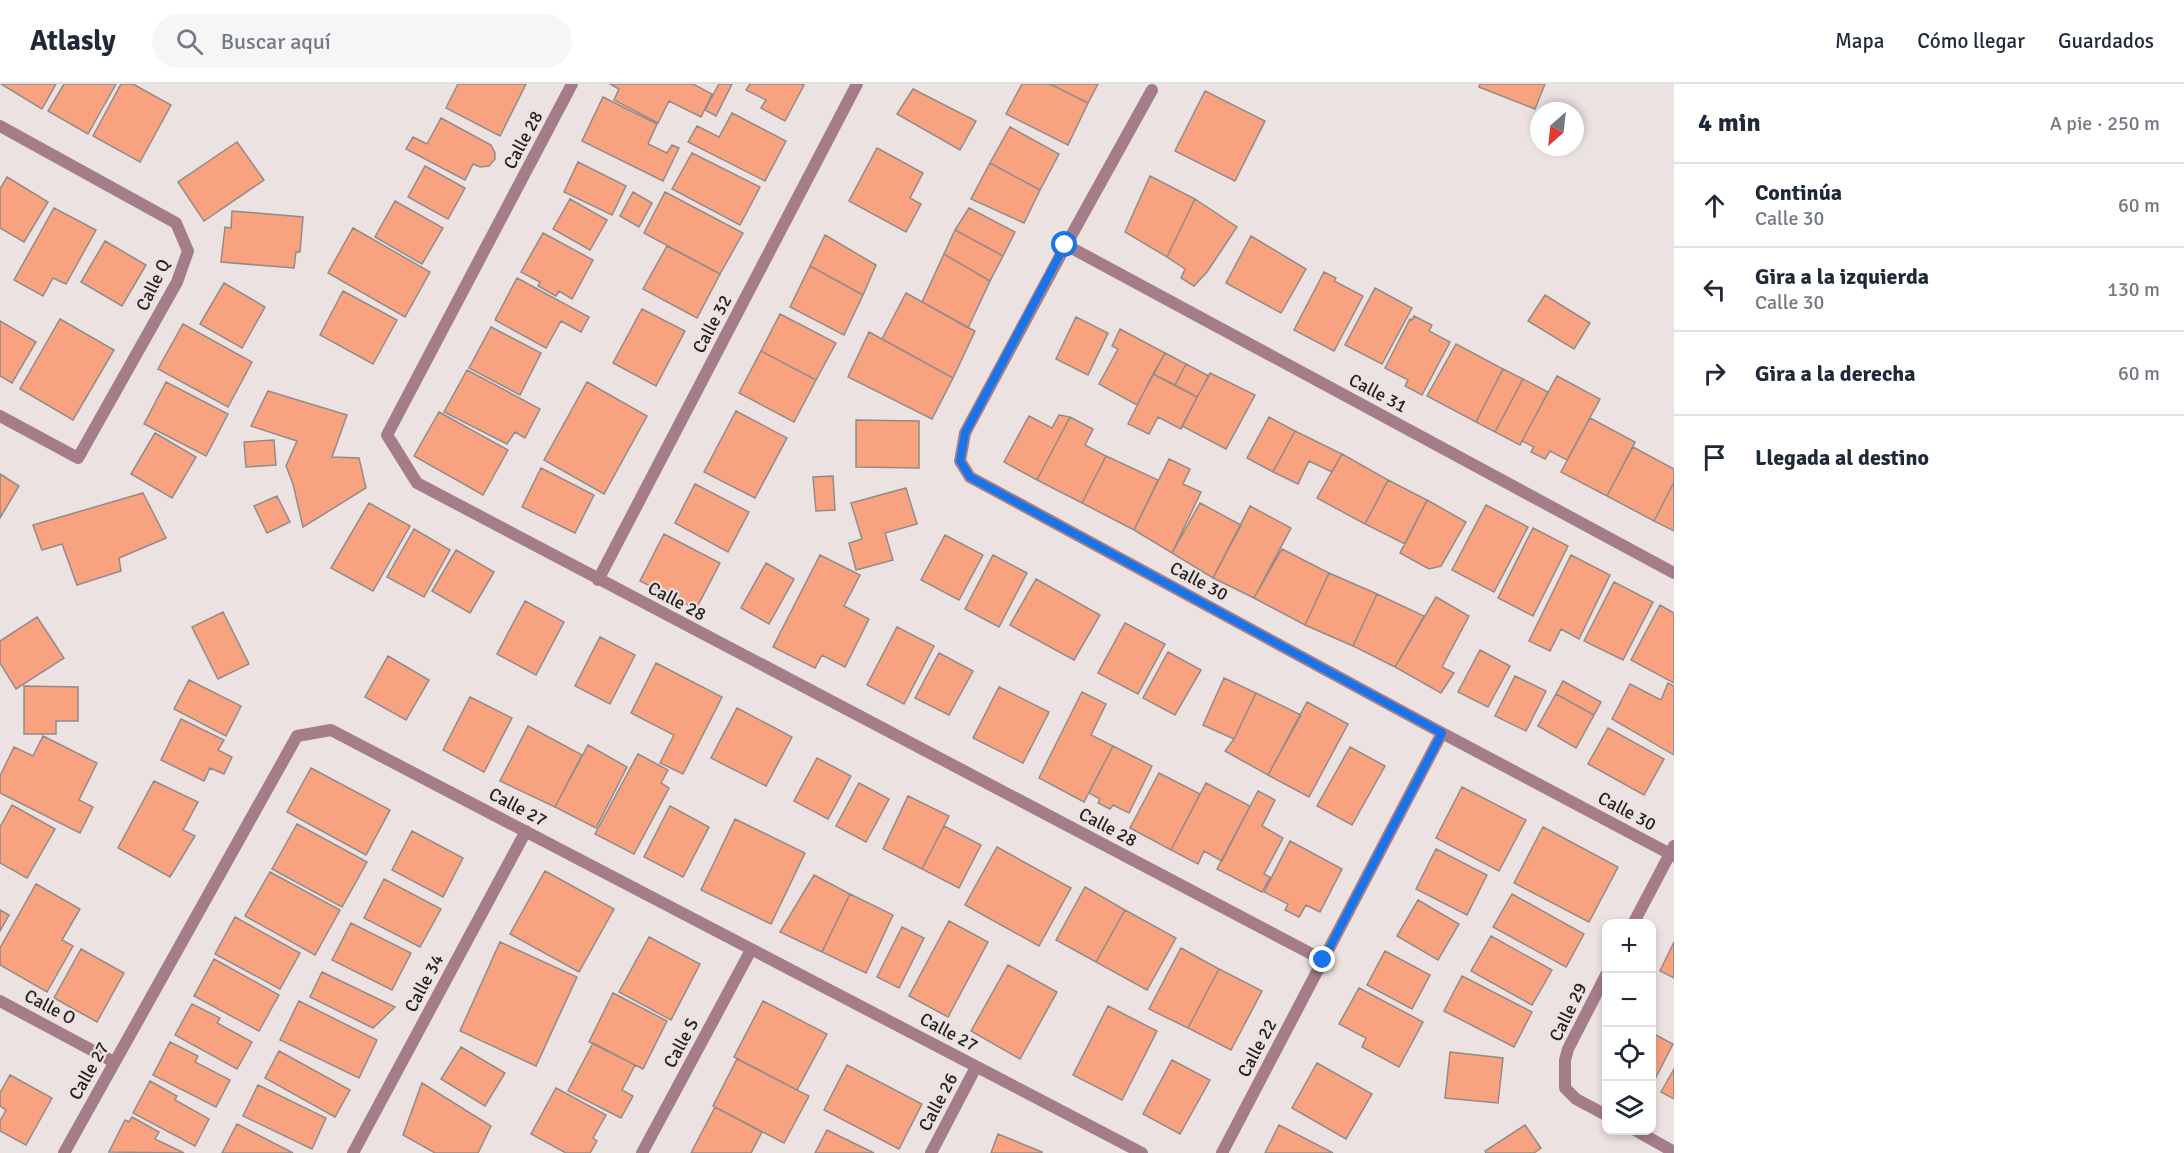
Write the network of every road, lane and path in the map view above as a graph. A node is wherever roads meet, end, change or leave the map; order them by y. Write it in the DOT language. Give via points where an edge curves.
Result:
graph roads {
  1 [pos="572,84"];
  2 [pos="857,84"];
  3 [pos="1152,90"];
  4 [pos="0,126"];
  5 [pos="1065,245"];
  6 [pos="0,416"];
  7 [pos="1674,573"];
  8 [pos="598,580"];
  9 [pos="1442,733"];
  10 [pos="526,831"];
  11 [pos="1673,852"];
  12 [pos="1636,919"];
  13 [pos="751,950"];
  14 [pos="1323,960"];
  15 [pos="1602,983"];
  16 [pos="0,1001"];
  17 [pos="114,1062"];
  18 [pos="976,1067"];
  19 [pos="1602,1113"];
  20 [pos="1642,1135"];
  21 [pos="1674,1152"];
  22 [pos="64,1153"];
  23 [pos="353,1153"];
  24 [pos="642,1153"];
  25 [pos="931,1153"];
  26 [pos="1142,1153"];
  27 [pos="1222,1153"];
  1 -- 8 [label="street, Calle 28" via="387,435 417,483"];
  2 -- 8 [label="street, Calle 32"];
  3 -- 5 [label="street, Calle 30"];
  4 -- 6 [label="street, Calle Q" via="176,223 188,251 177,282 78,459"];
  5 -- 7 [label="street, Calle 31"];
  5 -- 9 [label="street, Calle 30" via="965,433 960,461 970,477"];
  8 -- 14 [label="street, Calle 28"];
  9 -- 11 [label="street, Calle 30"];
  9 -- 14 [label="street, Calle 22"];
  10 -- 13 [label="street, Calle 27"];
  10 -- 17 [label="street, Calle 27" via="331,730 297,736"];
  10 -- 23 [label="street, Calle 34"];
  11 -- 12 [label="street"];
  13 -- 18 [label="street, Calle 27"];
  13 -- 24 [label="street, Calle S"];
  14 -- 27 [label="street, Calle 22"];
  15 -- 19 [label="street, Calle 29" via="1568,1049 1564,1076 1565,1088 1576,1099"];
  16 -- 17 [label="street, Calle O"];
  17 -- 22 [label="street, Calle 27"];
  18 -- 25 [label="street, Calle 26"];
  18 -- 26 [label="street, Calle 27"];
  20 -- 21 [label="street"];
}
